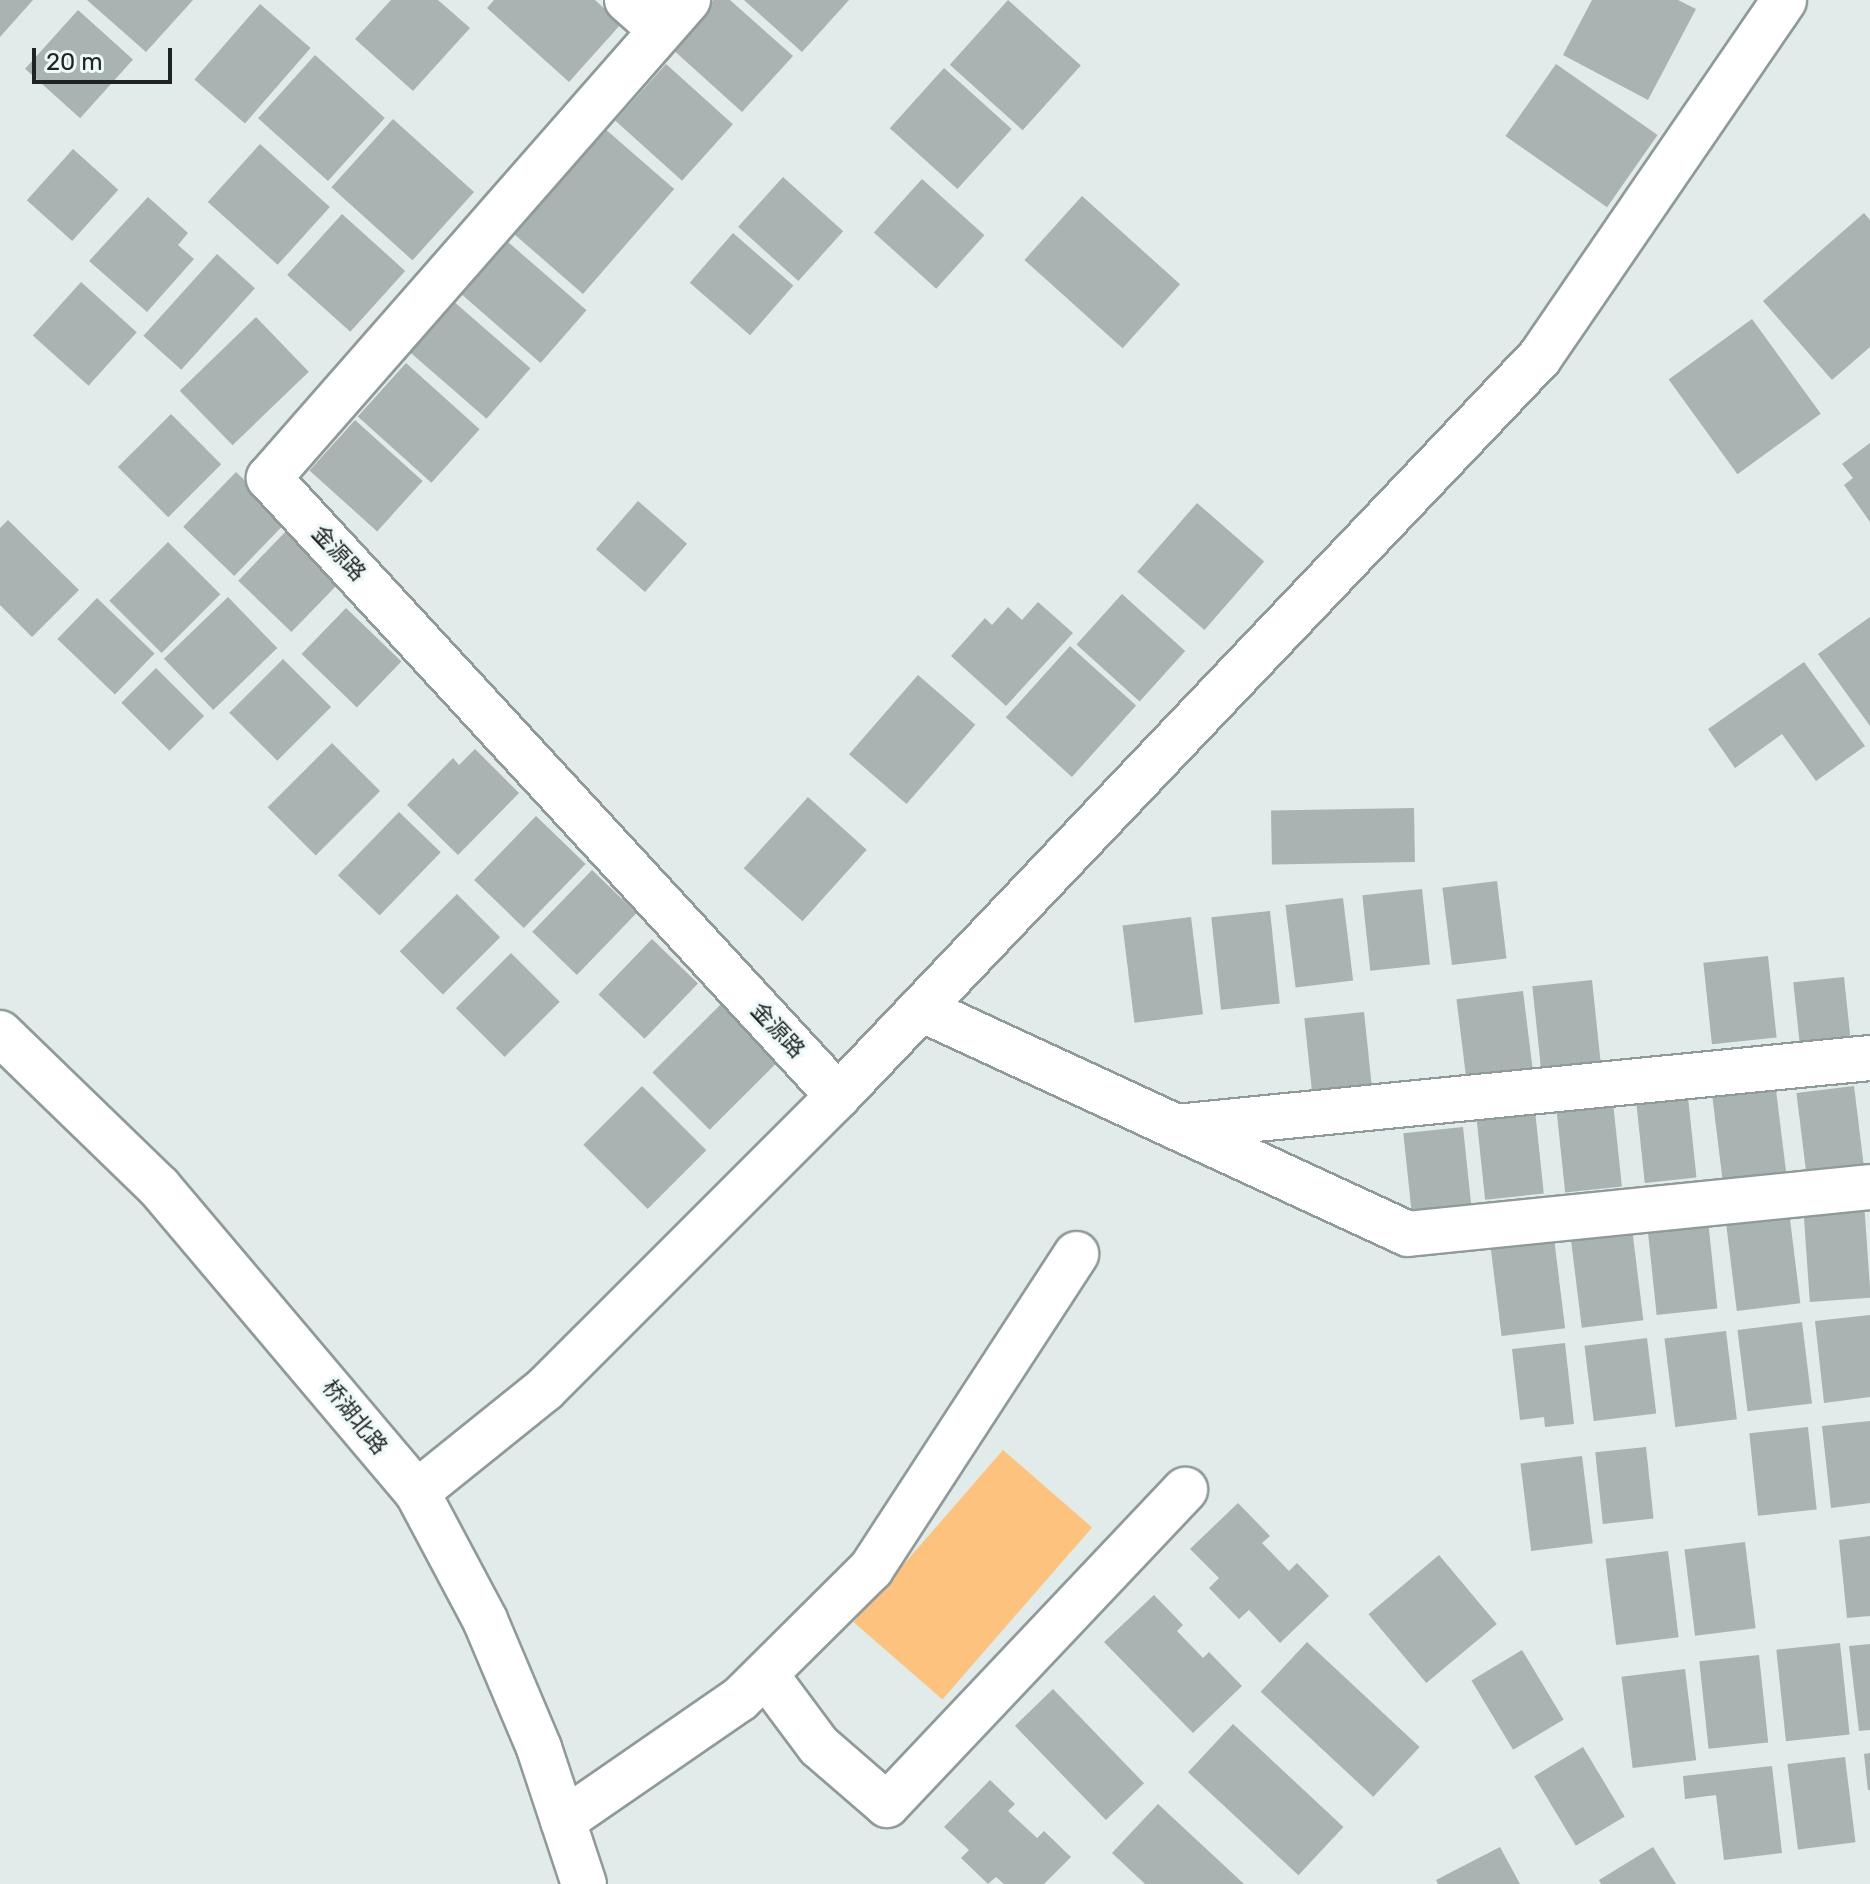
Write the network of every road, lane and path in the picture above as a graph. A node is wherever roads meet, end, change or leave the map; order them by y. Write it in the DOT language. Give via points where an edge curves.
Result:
graph roads {
  1 [pos="627,0"];
  2 [pos="1784,0"];
  3 [pos="674,15"];
  4 [pos="921,1009"];
  5 [pos="0,1033"];
  6 [pos="1870,1058"];
  7 [pos="838,1096"];
  8 [pos="1176,1127"];
  9 [pos="1870,1187"];
  10 [pos="1076,1254"];
  11 [pos="1185,1490"];
  12 [pos="417,1492"];
  13 [pos="766,1675"];
  14 [pos="563,1821"];
  15 [pos="584,1884"];
  1 -- 3 [label="street"];
  2 -- 4 [label="street" via="1540,357"];
  3 -- 7 [label="street, 金源路" via="269,478"];
  4 -- 7 [label="street"];
  4 -- 8 [label="street"];
  5 -- 12 [label="street, 桥湖北路" via="159,1187"];
  6 -- 8 [label="street"];
  7 -- 12 [label="street" via="545,1389"];
  8 -- 9 [label="street" via="1408,1234"];
  10 -- 13 [label="street" via="871,1569"];
  11 -- 13 [label="street" via="887,1805 819,1746"];
  12 -- 14 [label="street, 桥湖北路" via="485,1620 539,1748"];
  13 -- 14 [label="street"];
  14 -- 15 [label="street, 桥湖北路"];
}
